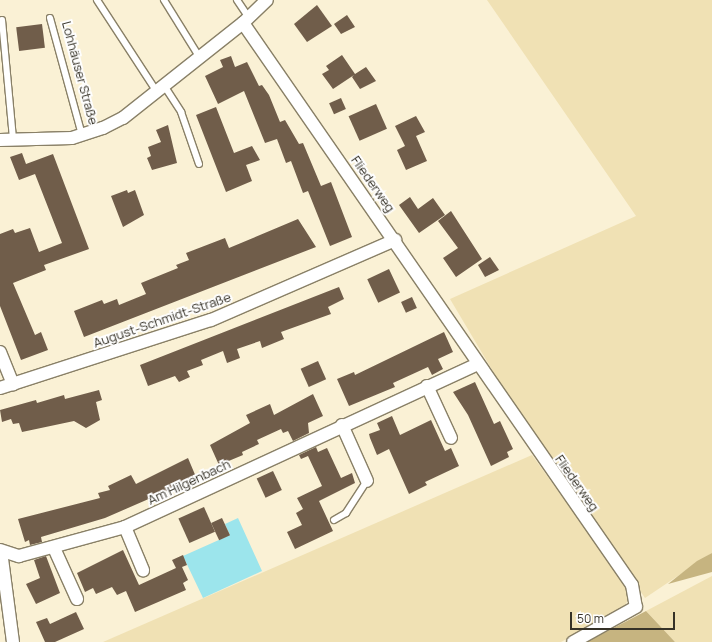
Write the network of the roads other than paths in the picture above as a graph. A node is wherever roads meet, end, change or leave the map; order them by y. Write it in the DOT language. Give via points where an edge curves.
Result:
graph roads {
  1 [pos="97,0"];
  2 [pos="164,0"];
  3 [pos="237,0"];
  4 [pos="267,0"];
  5 [pos="50,18"];
  6 [pos="2,20"];
  7 [pos="246,20"];
  8 [pos="200,58"];
  9 [pos="162,90"];
  10 [pos="82,135"];
  11 [pos="13,139"];
  12 [pos="0,140"];
  13 [pos="199,164"];
  14 [pos="395,240"];
  15 [pos="0,352"];
  16 [pos="477,364"];
  17 [pos="12,384"];
  18 [pos="427,386"];
  19 [pos="0,388"];
  20 [pos="342,425"];
  21 [pos="451,438"];
  22 [pos="366,481"];
  23 [pos="334,520"];
  24 [pos="125,528"];
  25 [pos="54,548"];
  26 [pos="1,551"];
  27 [pos="143,570"];
  28 [pos="77,599"];
  29 [pos="13,642"];
  30 [pos="573,642"];
  1 -- 9 [label="lane"];
  2 -- 8 [label="lane"];
  3 -- 7 [label="lane"];
  4 -- 7 [label="street, Lohhäuser Straße"];
  5 -- 10 [label="lane, Lohhäuser Straße"];
  6 -- 11 [label="lane"];
  7 -- 8 [label="street, Lohhäuser Straße"];
  7 -- 14 [label="street, Fliederweg"];
  8 -- 9 [label="street, Lohhäuser Straße"];
  9 -- 10 [label="street, Lohhäuser Straße" via="123,118"];
  9 -- 13 [label="lane" via="180,112"];
  10 -- 11 [label="street, Lohhäuser Straße" via="59,139"];
  11 -- 12 [label="street, Lohhäuser Straße"];
  14 -- 16 [label="street, Fliederweg"];
  14 -- 17 [label="street, August-Schmidt-Straße" via="210,320"];
  15 -- 17 [label="street"];
  16 -- 18 [label="street"];
  16 -- 30 [label="street, Fliederweg" via="632,585 636,607"];
  17 -- 19 [label="street, August-Schmidt-Straße"];
  18 -- 20 [label="street"];
  18 -- 21 [label="street"];
  20 -- 22 [label="street"];
  20 -- 24 [label="street, Am Hilgenbach"];
  22 -- 23 [label="lane" via="346,513"];
  24 -- 25 [label="street, Am Hilgenbach"];
  24 -- 27 [label="street"];
  25 -- 26 [label="street, Am Hilgenbach" via="19,556"];
  25 -- 28 [label="street"];
  26 -- 29 [label="street, Am Hilgenbach"];
}
